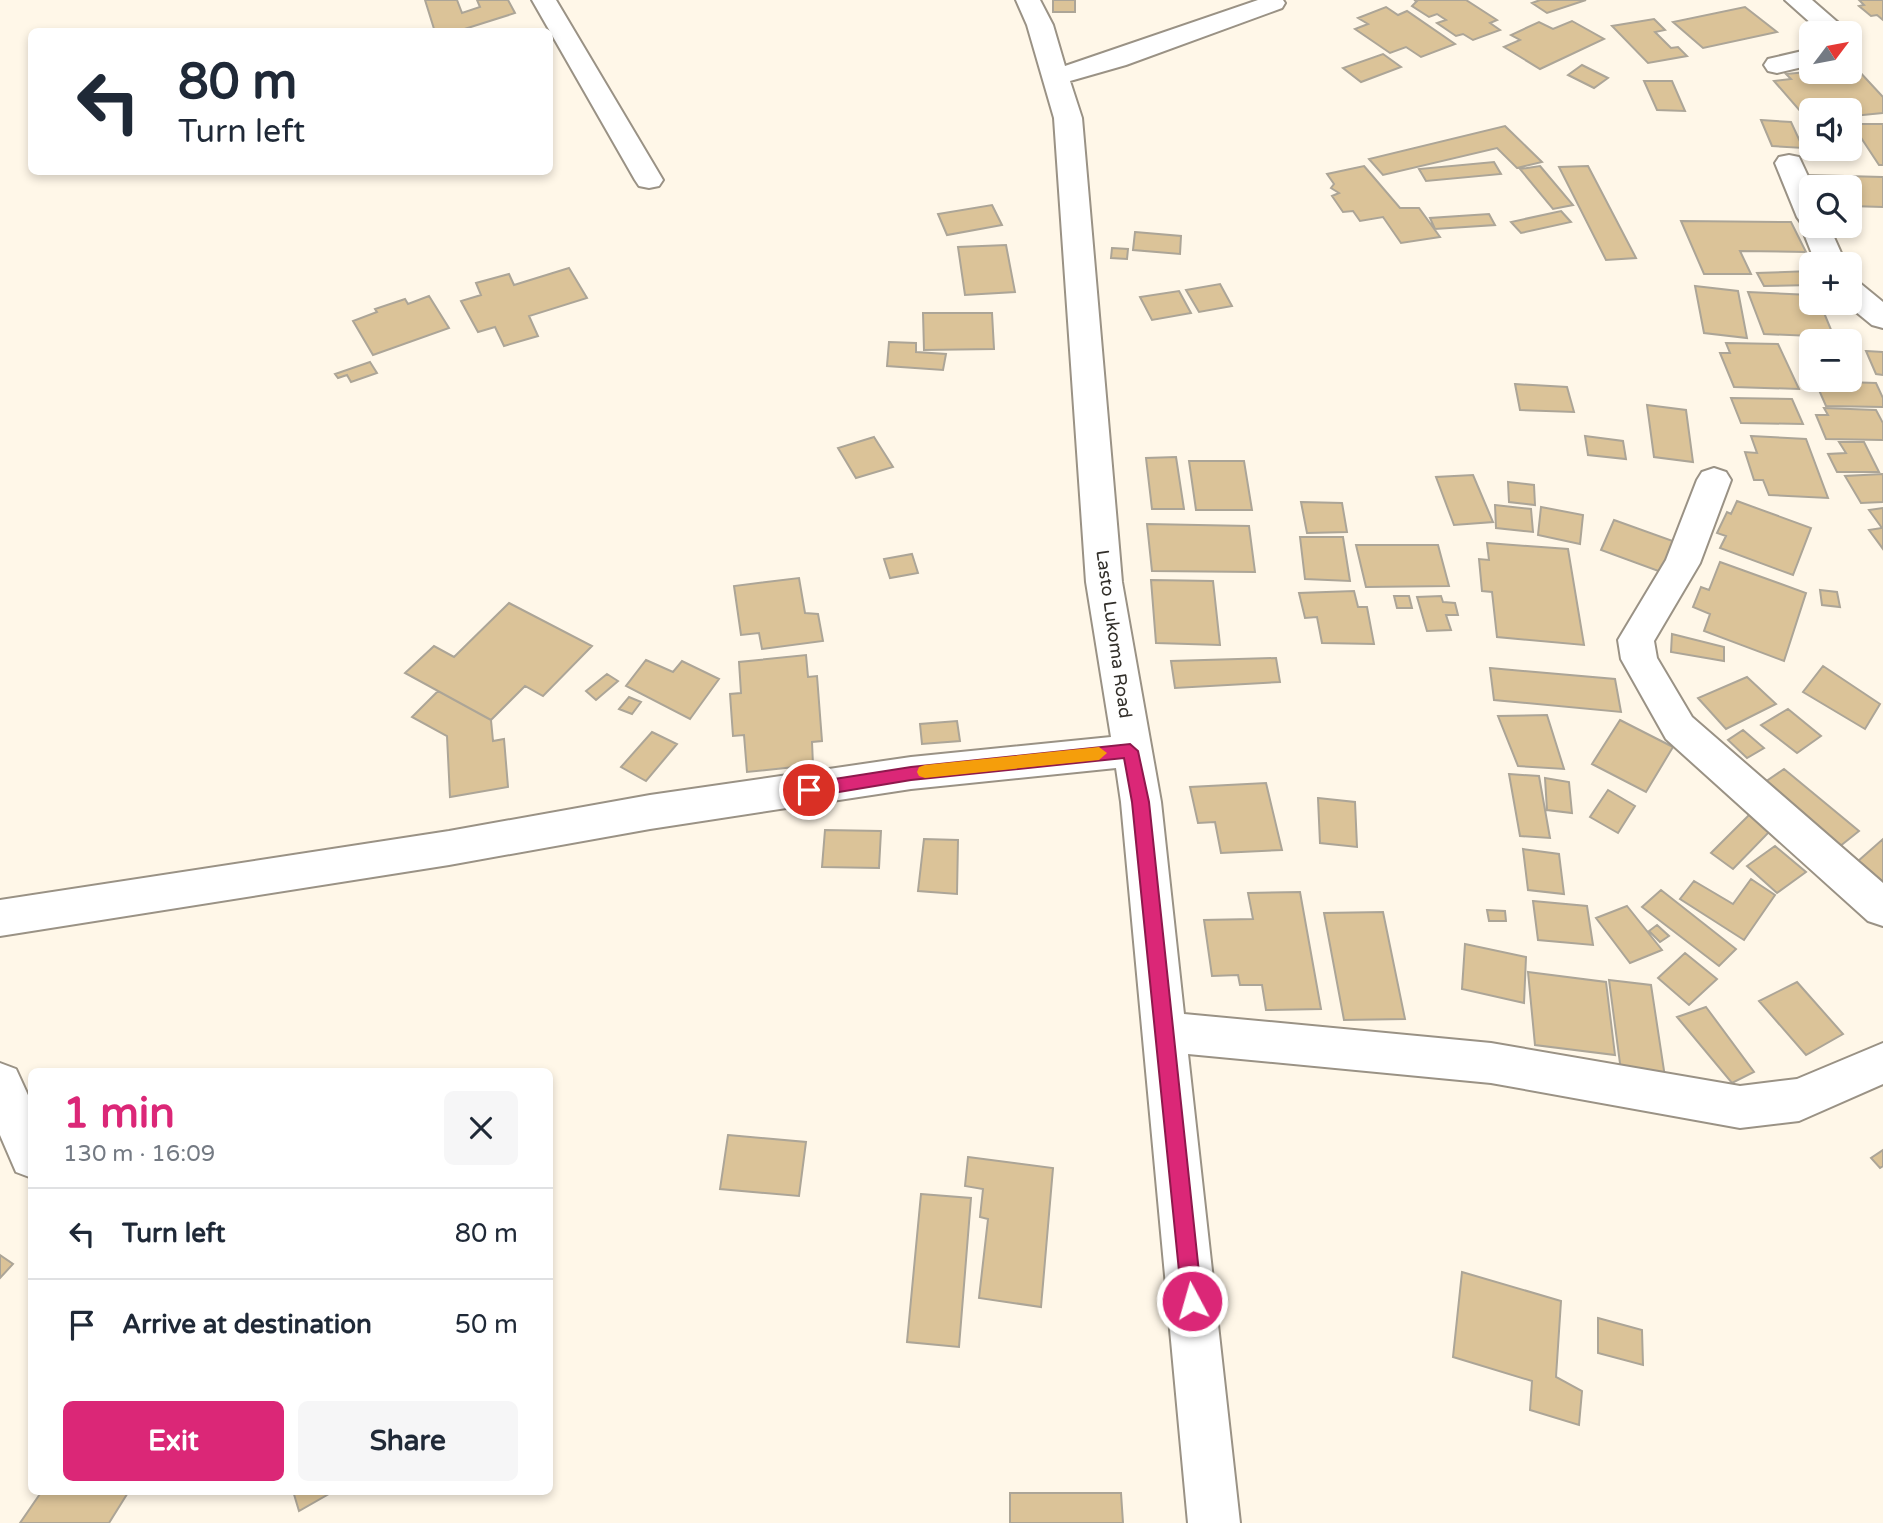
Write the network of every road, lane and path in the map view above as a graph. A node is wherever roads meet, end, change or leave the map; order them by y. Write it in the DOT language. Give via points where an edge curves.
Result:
graph roads {
  1 [pos="544,0"];
  2 [pos="1028,0"];
  3 [pos="1797,0"];
  4 [pos="1273,3"];
  5 [pos="1822,21"];
  6 [pos="1799,60"];
  7 [pos="1777,65"];
  8 [pos="1056,77"];
  9 [pos="1789,163"];
  10 [pos="649,180"];
  11 [pos="1799,188"];
  12 [pos="1862,301"];
  13 [pos="1883,318"];
  14 [pos="1714,480"];
  15 [pos="1130,751"];
  16 [pos="1883,908"];
  17 [pos="0,918"];
  18 [pos="1165,1032"];
  19 [pos="1883,1063"];
  20 [pos="0,1084"];
  21 [pos="28,1147"];
  22 [pos="1213,1523"];
  1 -- 10 [label="street"];
  2 -- 8 [label="street, Lasto Lukoma Road"];
  3 -- 5 [label="street"];
  4 -- 8 [label="street" via="1117,60"];
  6 -- 7 [label="street"];
  8 -- 15 [label="street, Lasto Lukoma Road" via="1069,131 1104,582"];
  9 -- 11 [label="street"];
  12 -- 13 [label="street"];
  14 -- 16 [label="street" via="1683,563 1636,640 1639,659 1679,728"];
  15 -- 17 [label="street" via="911,773"];
  15 -- 18 [label="street, Lasto Lukoma Road" via="1140,802"];
  18 -- 19 [label="street" via="1491,1063 1740,1107 1799,1100"];
  18 -- 22 [label="street, Lasto Lukoma Road"];
  20 -- 21 [label="street"];
}
